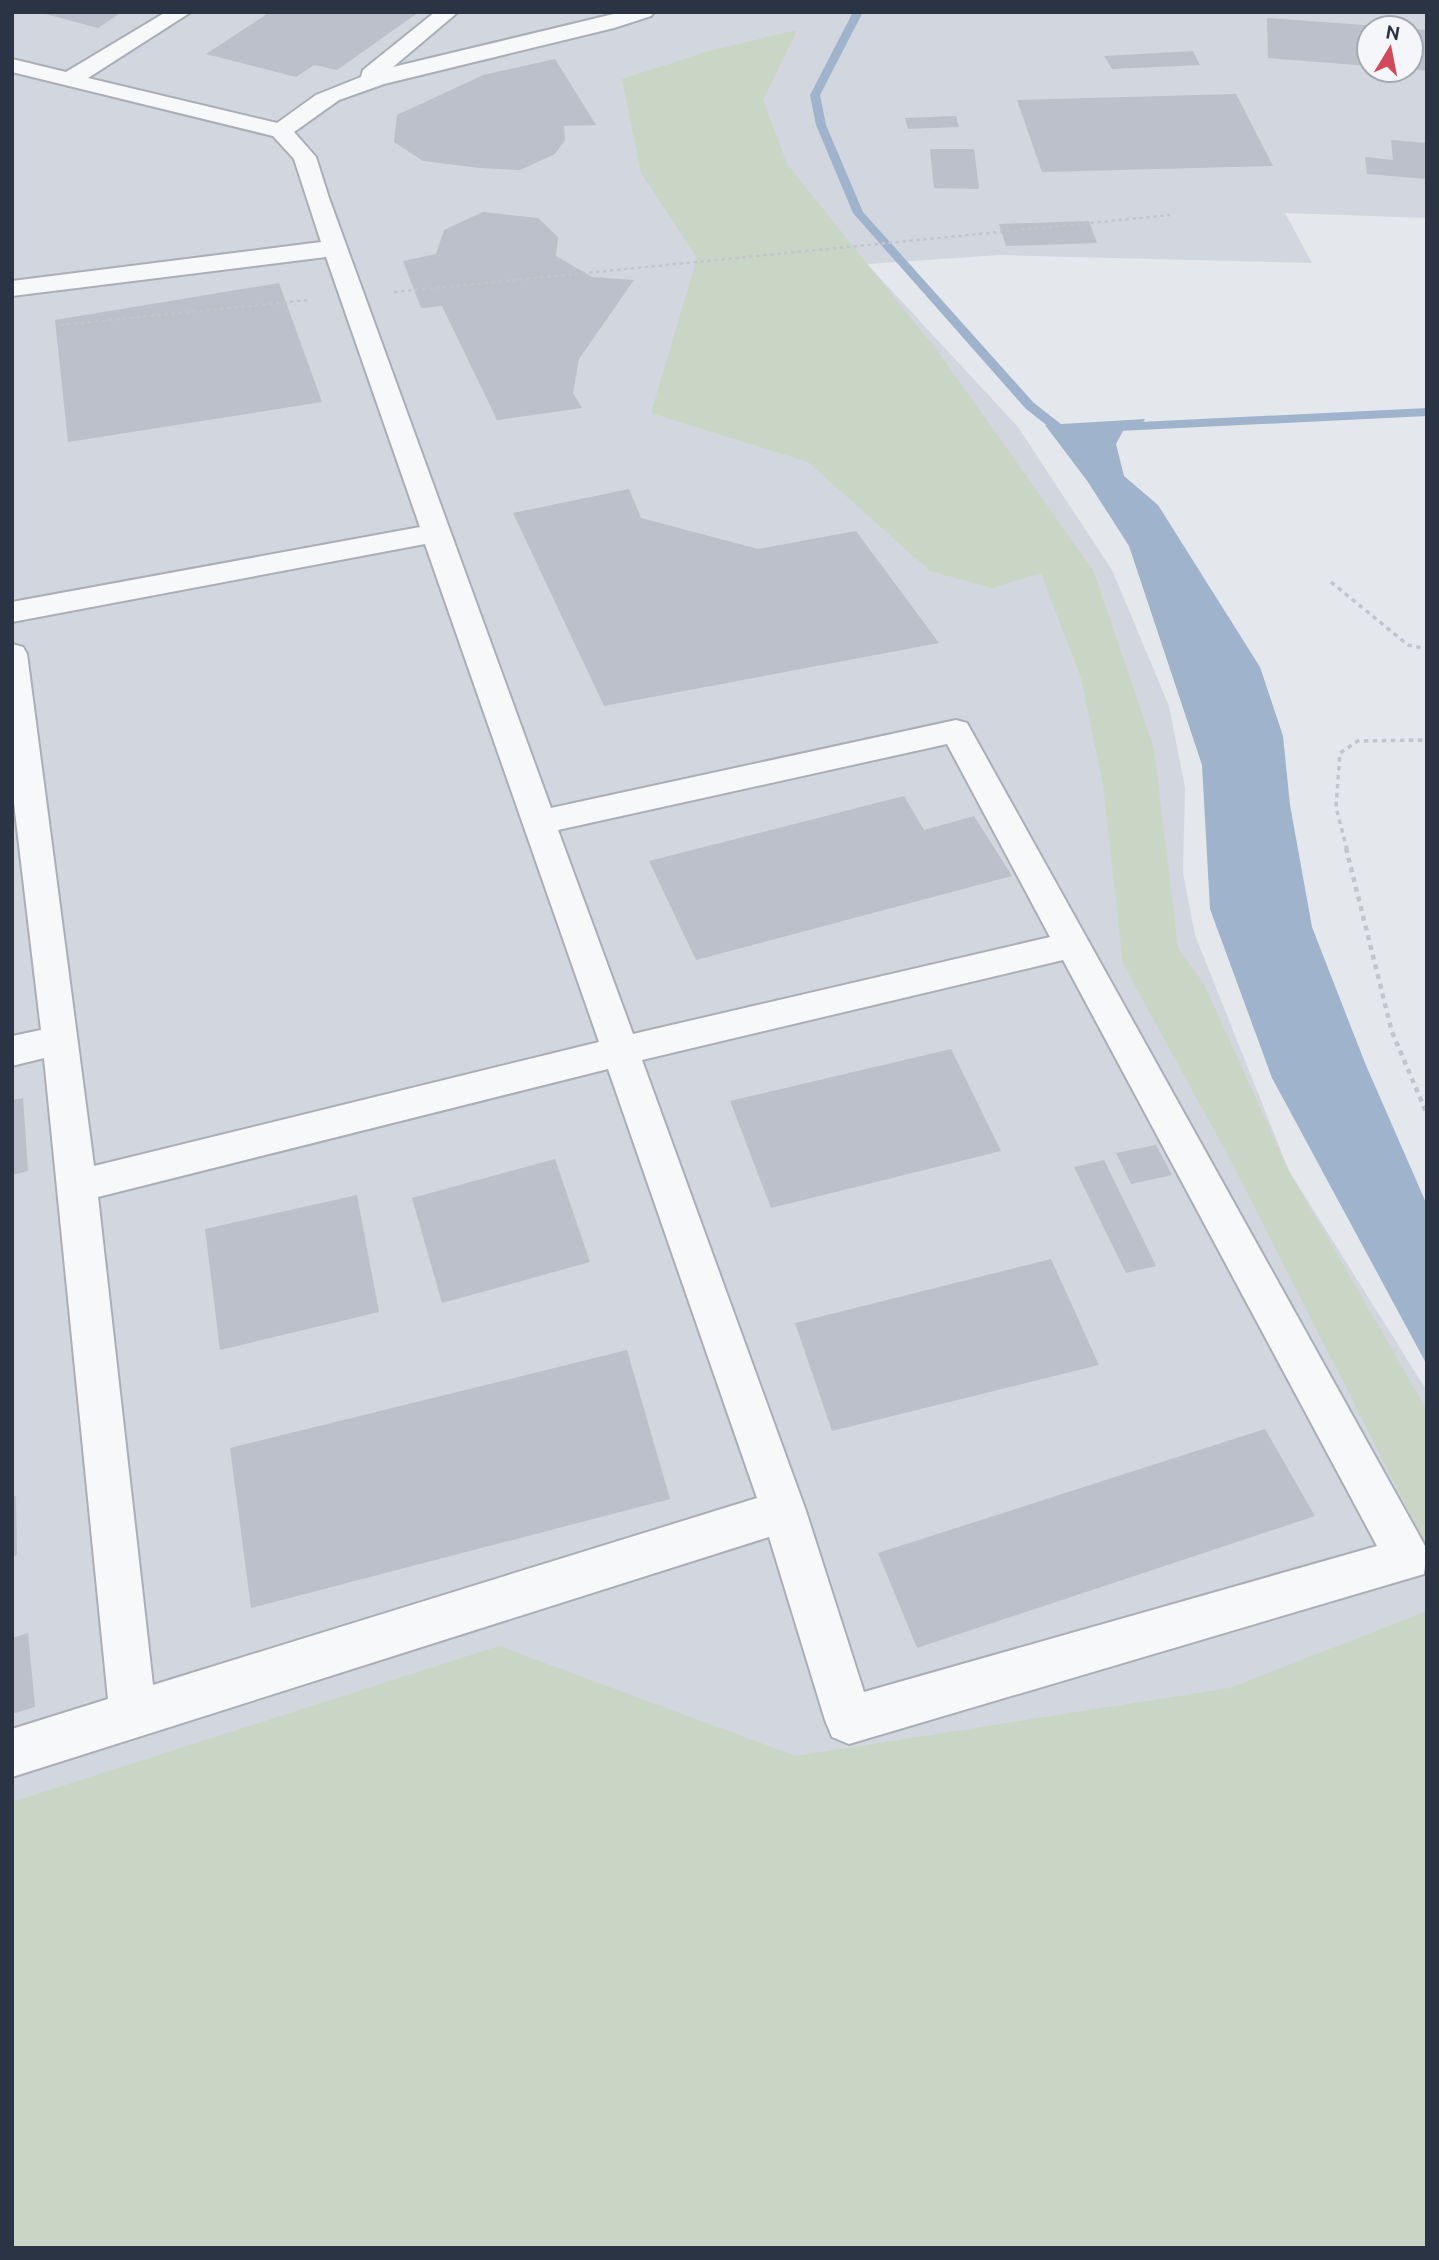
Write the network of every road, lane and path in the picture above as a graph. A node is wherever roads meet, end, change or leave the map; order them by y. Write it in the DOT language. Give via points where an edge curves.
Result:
graph roads {
  1 [pos="181,12"];
  2 [pos="448,12"];
  3 [pos="644,12"];
  4 [pos="12,65"];
  5 [pos="69,80"];
  6 [pos="358,86"];
  7 [pos="281,131"];
  8 [pos="1170,215"];
  9 [pos="335,248"];
  10 [pos="12,289"];
  11 [pos="384,293"];
  12 [pos="315,300"];
  13 [pos="54,326"];
  14 [pos="436,533"];
  15 [pos="1331,582"];
  16 [pos="12,612"];
  17 [pos="1427,649"];
  18 [pos="12,654"];
  19 [pos="18,740"];
  20 [pos="1427,740"];
  21 [pos="539,822"];
  22 [pos="1072,944"];
  23 [pos="61,1040"];
  24 [pos="12,1051"];
  25 [pos="621,1051"];
  26 [pos="1427,1114"];
  27 [pos="77,1186"];
  28 [pos="784,1511"];
  29 [pos="133,1715"];
  30 [pos="12,1753"];
  1 -- 5 [label="street"];
  2 -- 6 [label="street"];
  3 -- 6 [label="street" via="599,28 509,46"];
  4 -- 5 [label="street"];
  5 -- 7 [label="street"];
  6 -- 7 [label="street" via="336,92"];
  7 -- 9 [label="street" via="305,157"];
  8 -- 11 [label="path"];
  9 -- 10 [label="street"];
  9 -- 14 [label="street"];
  12 -- 13 [label="path"];
  14 -- 16 [label="street"];
  14 -- 21 [label="street"];
  15 -- 17 [label="path" via="1408,645"];
  18 -- 19 [label="street"];
  19 -- 23 [label="street"];
  20 -- 26 [label="path" via="1358,741 1340,753 1336,807 1392,1032"];
  21 -- 22 [label="street" via="956,731"];
  21 -- 25 [label="street"];
  22 -- 25 [label="street"];
  22 -- 28 [label="street" via="1408,1559 849,1720"];
  23 -- 24 [label="street"];
  23 -- 27 [label="street"];
  25 -- 27 [label="street"];
  25 -- 28 [label="street"];
  27 -- 29 [label="street"];
  28 -- 29 [label="street"];
  29 -- 30 [label="street"];
}
